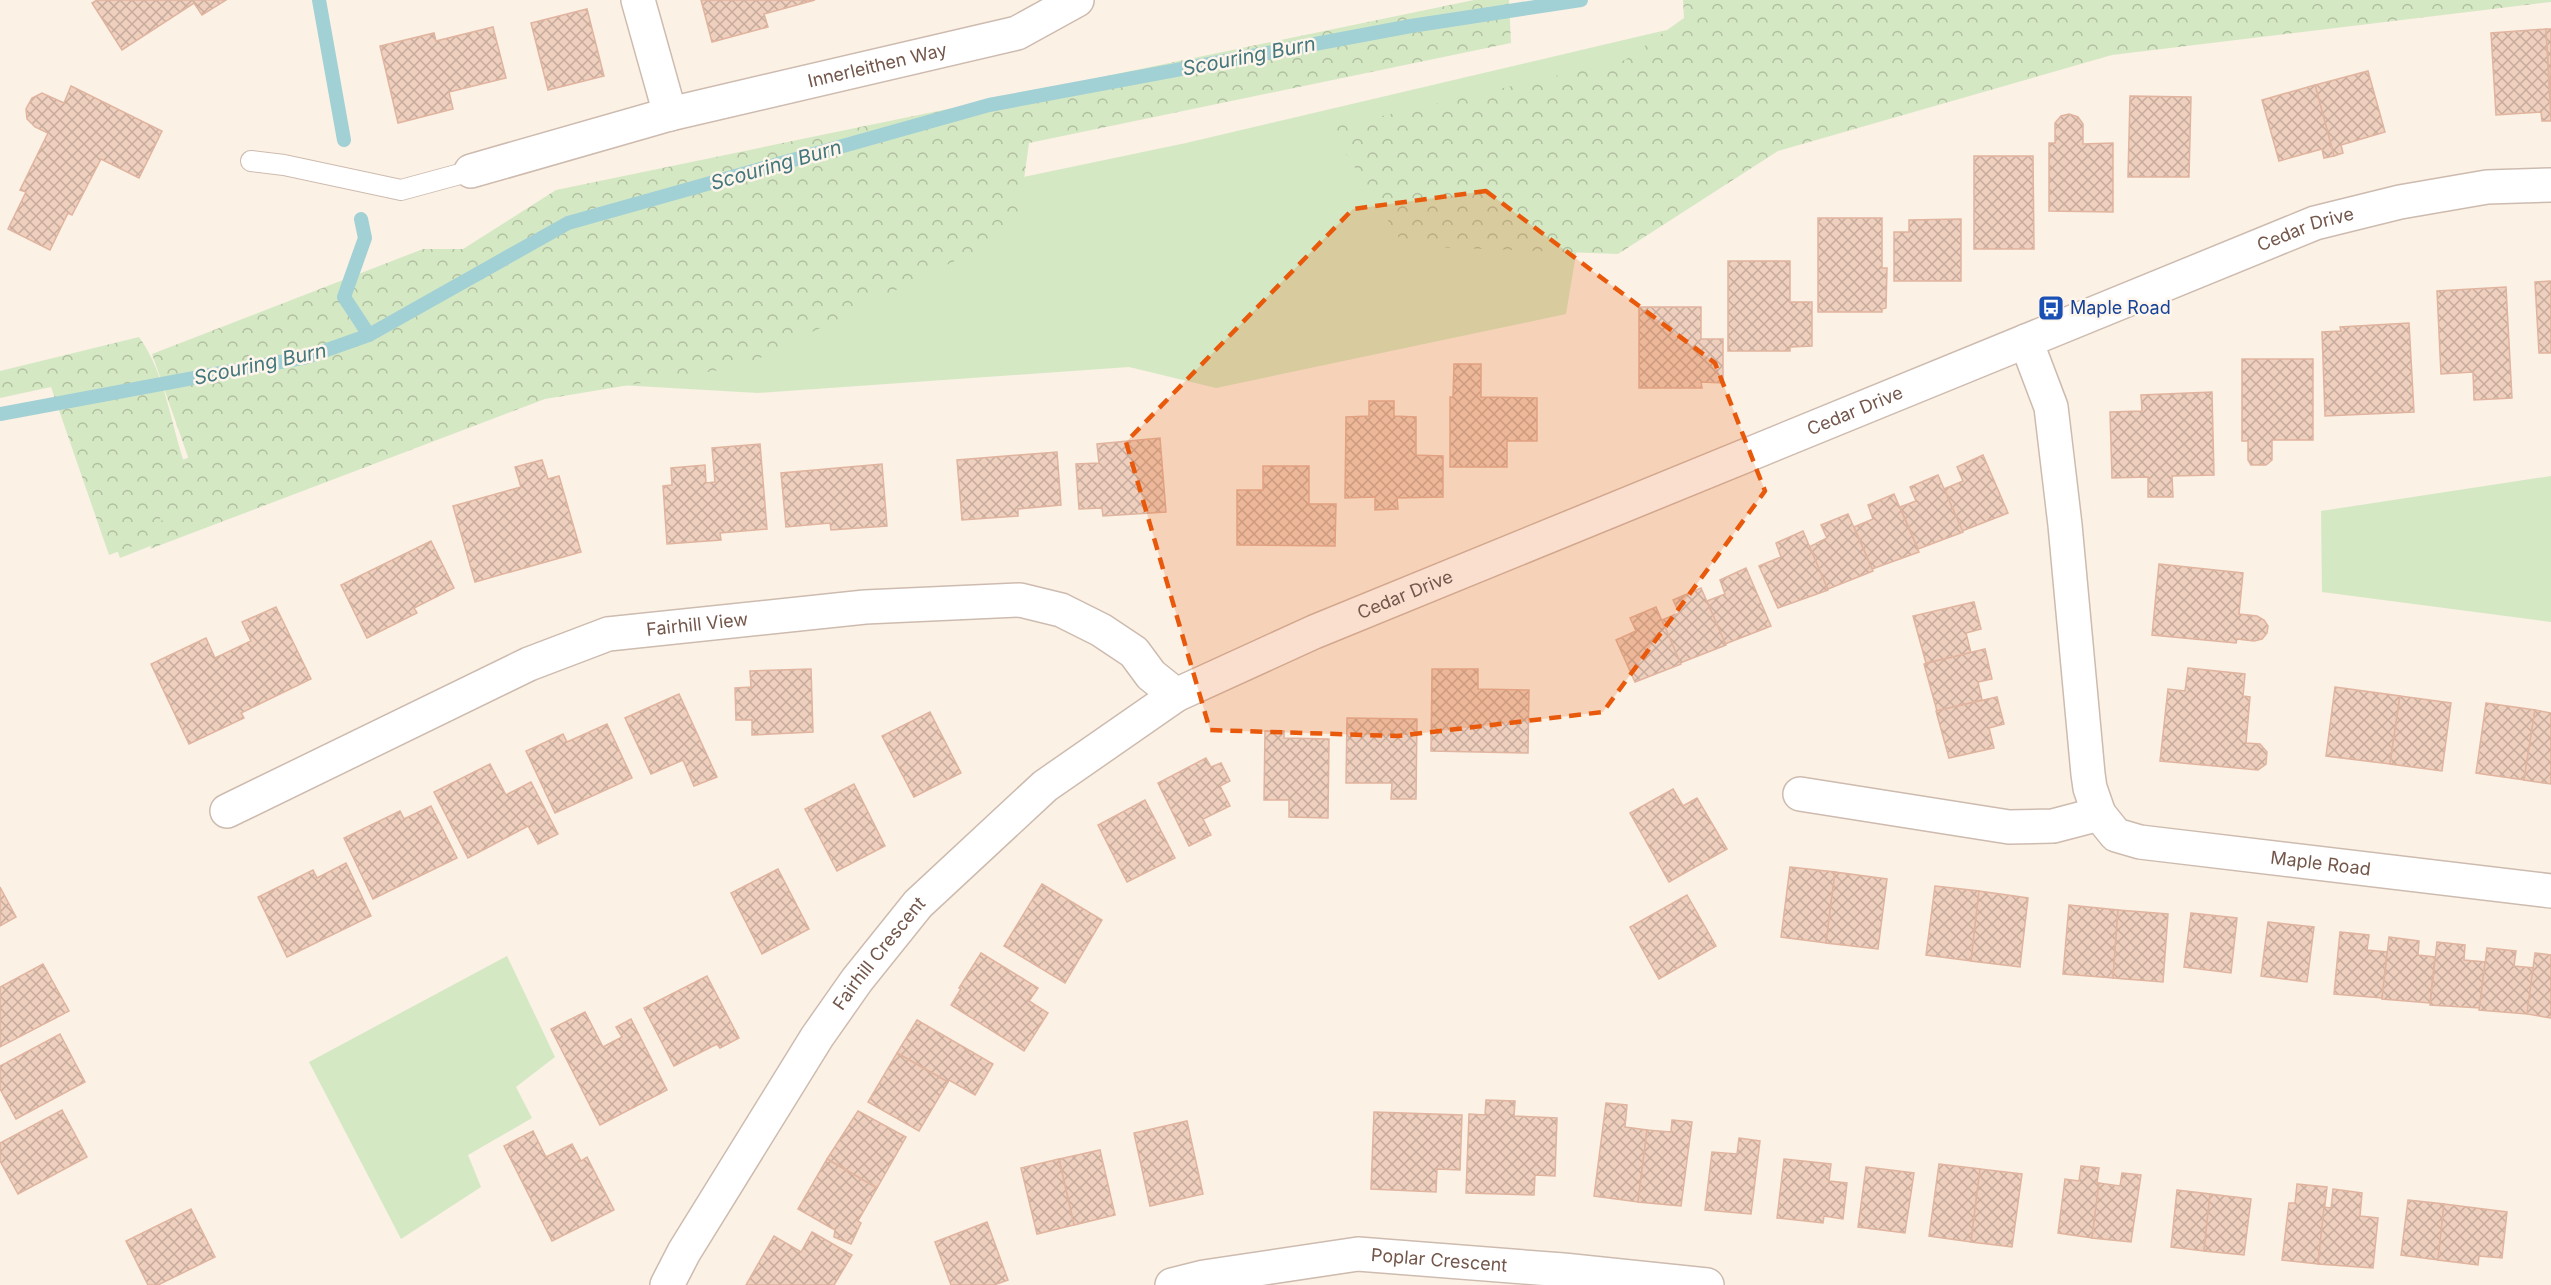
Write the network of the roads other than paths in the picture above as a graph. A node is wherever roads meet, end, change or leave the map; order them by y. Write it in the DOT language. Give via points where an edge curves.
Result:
graph roads {
  1 [pos="638,0"];
  2 [pos="1077,0"];
  3 [pos="670,114"];
  4 [pos="251,161"];
  5 [pos="471,171"];
  6 [pos="2551,185"];
  7 [pos="2026,341"];
  8 [pos="1176,694"];
  9 [pos="1800,794"];
  10 [pos="227,811"];
  11 [pos="2099,814"];
  12 [pos="2551,891"];
  13 [pos="667,1285"];
  14 [pos="1172,1285"];
  15 [pos="1707,1285"];
  1 -- 3 [label="street"];
  2 -- 3 [label="street, Innerleithen Way" via="1017,33"];
  3 -- 5 [label="street, Innerleithen Way"];
  4 -- 5 [label="lane" via="401,190"];
  6 -- 7 [label="street, Cedar Drive" via="2487,187 2400,202 2315,223"];
  7 -- 8 [label="street, Cedar Drive" via="1314,632"];
  7 -- 11 [label="street, Maple Road" via="2051,407 2088,774"];
  8 -- 10 [label="street, Fairhill View" via="1151,675 1134,652 1101,630 1061,610 1020,600 866,607 608,634 529,664"];
  8 -- 13 [label="street, Fairhill Crescent" via="1045,786 918,904 817,1037"];
  9 -- 11 [label="street" via="2009,827 2053,826"];
  11 -- 12 [label="street, Maple Road" via="2116,835 2140,843"];
  14 -- 15 [label="street, Poplar Crescent" via="1358,1254"];
}
